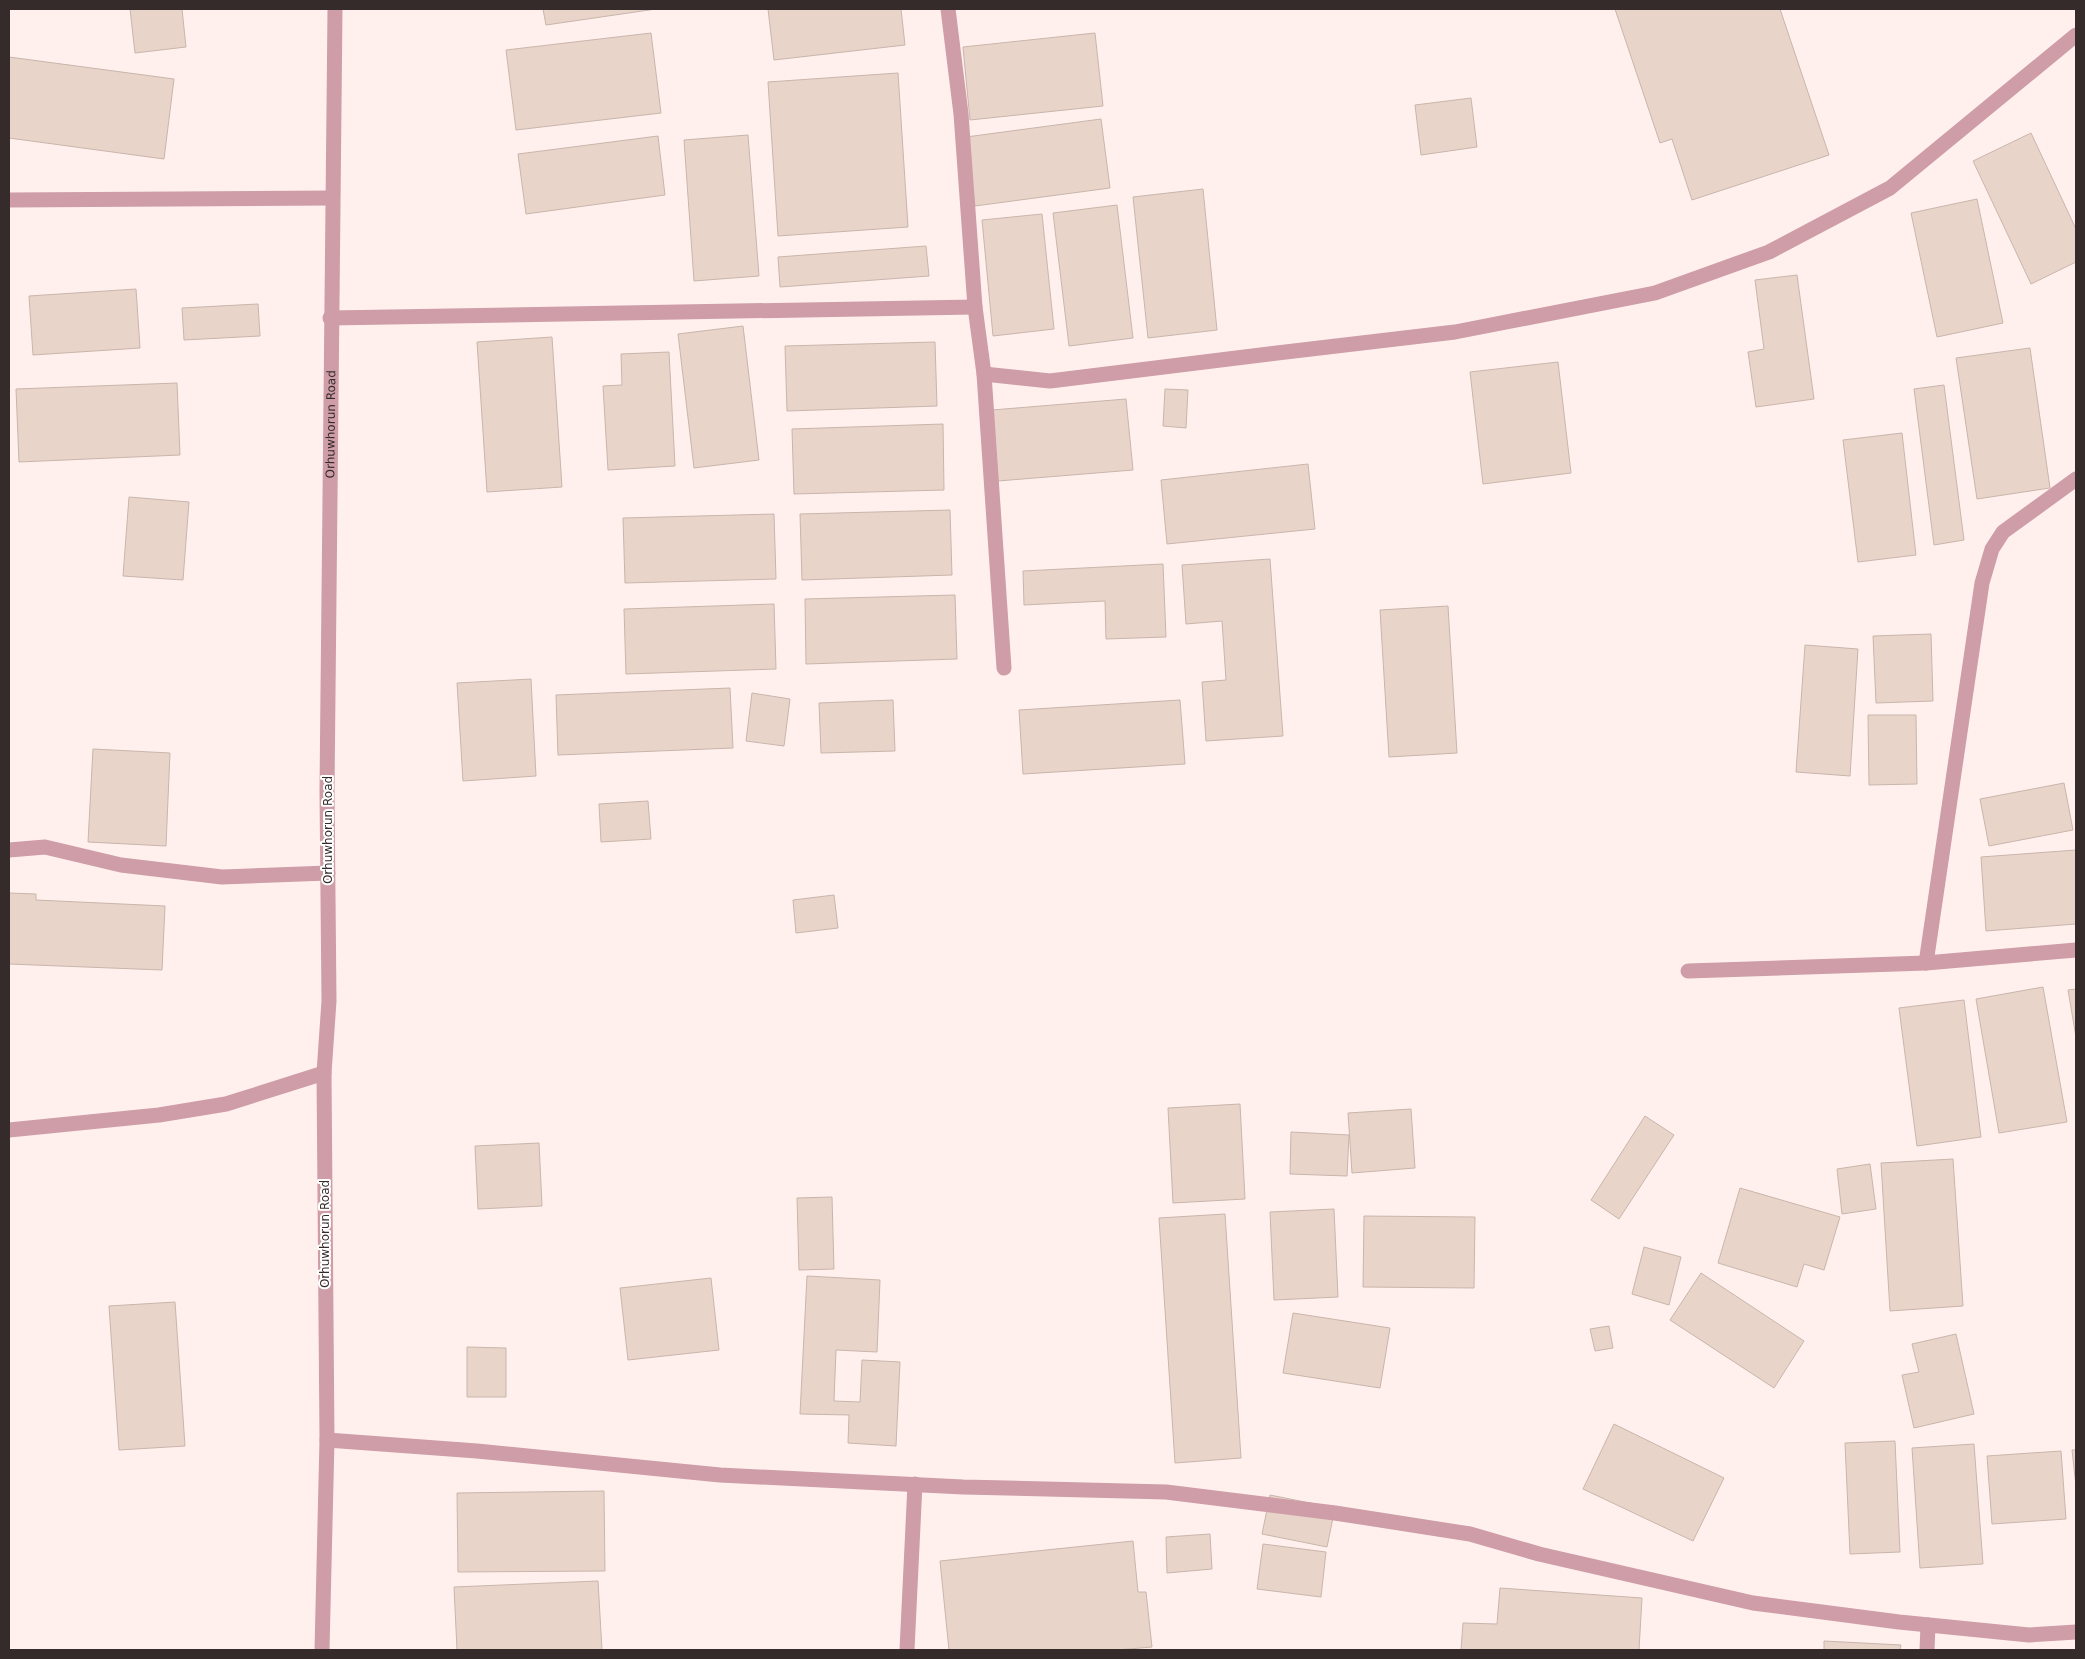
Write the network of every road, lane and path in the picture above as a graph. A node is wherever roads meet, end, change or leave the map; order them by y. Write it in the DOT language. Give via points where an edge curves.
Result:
graph roads {
  1 [pos="335,9"];
  2 [pos="948,9"];
  3 [pos="2076,35"];
  4 [pos="332,198"];
  5 [pos="9,200"];
  6 [pos="975,307"];
  7 [pos="330,318"];
  8 [pos="984,374"];
  9 [pos="2076,479"];
  10 [pos="1004,668"];
  11 [pos="9,850"];
  12 [pos="328,873"];
  13 [pos="2076,950"];
  14 [pos="1926,963"];
  15 [pos="1688,971"];
  16 [pos="324,1073"];
  17 [pos="9,1130"];
  18 [pos="327,1440"];
  19 [pos="915,1484"];
  20 [pos="1928,1625"];
  21 [pos="2076,1632"];
  22 [pos="322,1650"];
  23 [pos="906,1650"];
  24 [pos="1927,1650"];
  1 -- 4 [label="street, Orhuwhorun Road"];
  2 -- 6 [label="street" via="961,114"];
  3 -- 8 [label="street" via="1890,188 1769,252 1655,293 1456,332 1050,380"];
  4 -- 5 [label="street"];
  4 -- 7 [label="street, Orhuwhorun Road"];
  6 -- 7 [label="street"];
  6 -- 8 [label="street"];
  7 -- 12 [label="street, Orhuwhorun Road" via="332,500"];
  8 -- 10 [label="street"];
  9 -- 14 [label="street" via="2003,532 1992,549 1982,583"];
  11 -- 12 [label="street" via="45,847 121,865 222,877"];
  12 -- 16 [label="street, Orhuwhorun Road" via="329,1001"];
  13 -- 14 [label="street"];
  14 -- 15 [label="street"];
  16 -- 17 [label="street" via="226,1104 159,1115"];
  16 -- 18 [label="street, Orhuwhorun Road"];
  18 -- 19 [label="street" via="720,1475"];
  18 -- 22 [label="street, Orhuwhorun Road"];
  19 -- 20 [label="street" via="1166,1492 1336,1513 1470,1534 1539,1554 1753,1603"];
  19 -- 23 [label="street"];
  20 -- 21 [label="street" via="2029,1635"];
  20 -- 24 [label="street"];
}
